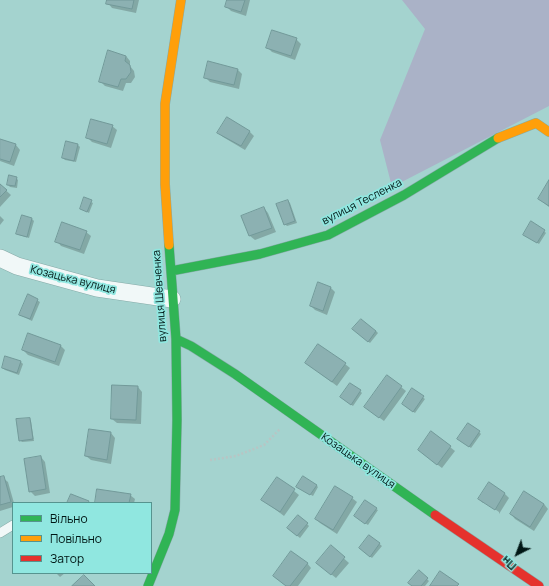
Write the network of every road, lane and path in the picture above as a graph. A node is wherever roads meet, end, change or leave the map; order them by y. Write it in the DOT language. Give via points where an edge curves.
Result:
graph roads {
  1 [pos="181,0"];
  2 [pos="549,132"];
  3 [pos="0,258"];
  4 [pos="171,271"];
  5 [pos="172,299"];
  6 [pos="176,338"];
  7 [pos="291,413"];
  8 [pos="210,460"];
  9 [pos="12,525"];
  10 [pos="0,533"];
  11 [pos="148,586"];
  12 [pos="539,586"];
  1 -- 4 [label="street, вулиця Шевченка" via="165,104 164,184"];
  2 -- 4 [label="street, вулиця Тесленка" via="539,121 498,138 404,195 328,235 260,254"];
  3 -- 5 [label="street, Козацька вулиця" via="17,266 97,288"];
  4 -- 5 [label="street, вулиця Шевченка"];
  5 -- 6 [label="street, вулиця Шевченка"];
  6 -- 7 [label="street, Козацька вулиця" via="235,374"];
  6 -- 11 [label="street, вулиця Шевченка" via="175,510 170,534"];
  7 -- 8 [label="path" via="284,425 264,445 236,456"];
  7 -- 12 [label="street, Козацька вулиця"];
  9 -- 10 [label="lane"];
}
